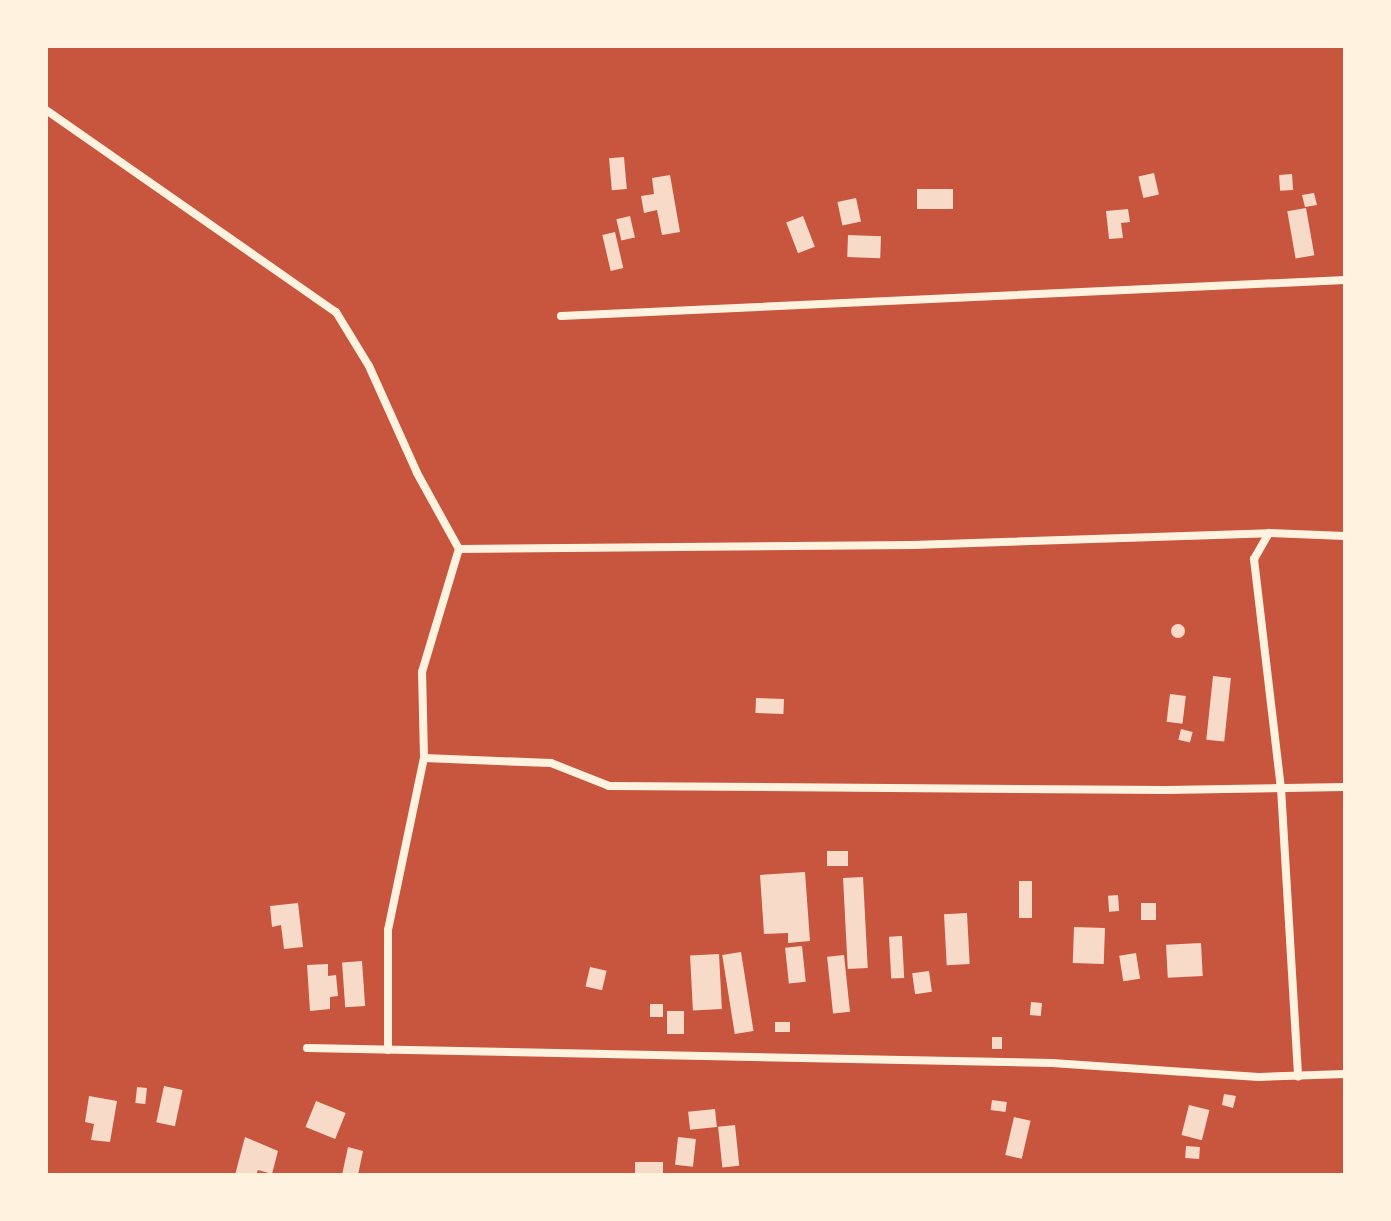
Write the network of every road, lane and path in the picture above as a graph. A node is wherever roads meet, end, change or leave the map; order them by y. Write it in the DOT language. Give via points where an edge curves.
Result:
graph roads {
  1 [pos="46,110"];
  2 [pos="1345,280"];
  3 [pos="561,316"];
  4 [pos="1269,533"];
  5 [pos="1345,536"];
  6 [pos="459,549"];
  7 [pos="424,758"];
  8 [pos="1345,787"];
  9 [pos="1281,788"];
  10 [pos="307,1048"];
  11 [pos="388,1050"];
  12 [pos="1345,1074"];
  13 [pos="1298,1076"];
  1 -- 6 [label="street" via="336,312 369,366 417,473"];
  2 -- 3 [label="street"];
  4 -- 5 [label="street"];
  4 -- 6 [label="street" via="913,545"];
  4 -- 9 [label="street" via="1254,559"];
  6 -- 7 [label="street" via="422,672"];
  7 -- 9 [label="street" via="551,763 609,786"];
  7 -- 11 [label="street" via="388,930"];
  8 -- 9 [label="street"];
  9 -- 13 [label="street"];
  10 -- 11 [label="street"];
  11 -- 13 [label="street" via="1052,1063"];
  12 -- 13 [label="street"];
}
